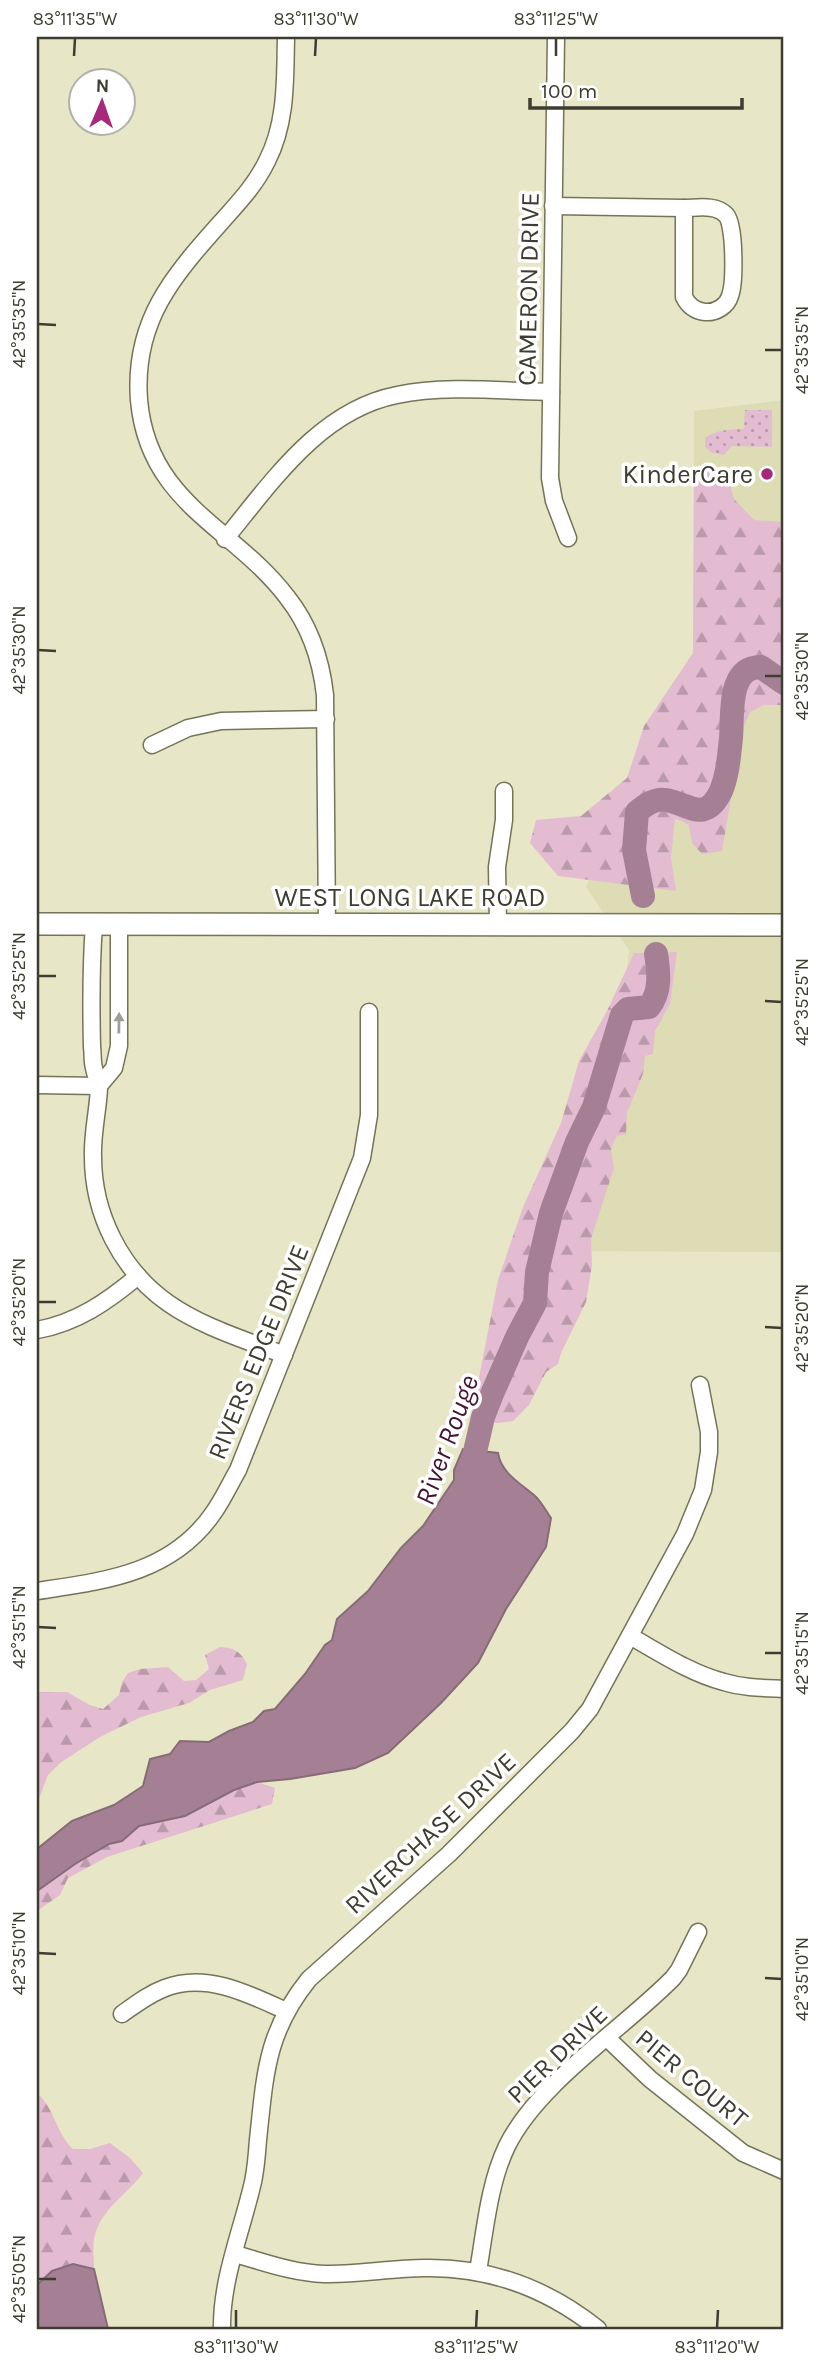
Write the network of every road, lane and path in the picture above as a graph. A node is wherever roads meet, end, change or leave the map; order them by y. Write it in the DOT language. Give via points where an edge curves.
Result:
graph roads {
  1 [pos="286,37"];
  2 [pos="556,37"];
  3 [pos="554,206"];
  4 [pos="684,208"];
  5 [pos="551,392"];
  6 [pos="568,538"];
  7 [pos="225,539"];
  8 [pos="326,719"];
  9 [pos="152,745"];
  10 [pos="504,791"];
  11 [pos="37,924"];
  12 [pos="94,924"];
  13 [pos="119,925"];
  14 [pos="498,925"];
  15 [pos="784,925"];
  16 [pos="327,926"];
  17 [pos="369,1012"];
  18 [pos="37,1085"];
  19 [pos="99,1086"];
  20 [pos="138,1276"];
  21 [pos="37,1330"];
  22 [pos="284,1355"];
  23 [pos="700,1385"];
  24 [pos="37,1591"];
  25 [pos="630,1636"];
  26 [pos="784,1689"];
  27 [pos="698,1932"];
  28 [pos="286,2011"];
  29 [pos="122,2014"];
  30 [pos="607,2038"];
  31 [pos="784,2171"];
  32 [pos="235,2254"];
  33 [pos="478,2271"];
  34 [pos="222,2329"];
  35 [pos="598,2329"];
  1 -- 7 [label="street" via="284,102 268,159 249,191 165,289 145,334 140,360 140,402 152,450 173,488"];
  2 -- 3 [label="street, CAMERON DRIVE"];
  3 -- 4 [label="street"];
  3 -- 5 [label="street, CAMERON DRIVE"];
  4 -- 4 [label="street" via="684,297 698,311 717,311 731,293 732,228 717,209"];
  5 -- 6 [label="street, CAMERON DRIVE" via="550,478"];
  5 -- 7 [label="street" via="429,391 389,397 354,409 311,440"];
  7 -- 8 [label="street" via="274,581 305,625 319,659"];
  8 -- 9 [label="street" via="221,721 188,728"];
  8 -- 16 [label="street"];
  10 -- 14 [label="street"];
  11 -- 12 [label="main road, WEST LONG LAKE ROAD"];
  12 -- 13 [label="main road, WEST LONG LAKE ROAD"];
  12 -- 19 [label="street" via="92,1045"];
  13 -- 16 [label="main road, WEST LONG LAKE ROAD"];
  19 -- 13 [label="street, one-way" via="114,1068 119,1046"];
  14 -- 15 [label="main road, WEST LONG LAKE ROAD"];
  14 -- 16 [label="main road, WEST LONG LAKE ROAD"];
  17 -- 22 [label="street, RIVERS EDGE DRIVE" via="369,1115 362,1158"];
  18 -- 19 [label="street"];
  19 -- 20 [label="street" via="95,1188 111,1235"];
  20 -- 21 [label="street" via="81,1316"];
  20 -- 22 [label="street" via="186,1314"];
  22 -- 24 [label="street, RIVERS EDGE DRIVE" via="238,1470 215,1512 197,1533 172,1553 133,1573"];
  23 -- 25 [label="street, RIVERCHASE DRIVE" via="709,1432 703,1490 685,1534"];
  25 -- 26 [label="street" via="723,1682"];
  25 -- 28 [label="street, RIVERCHASE DRIVE" via="590,1709 572,1731 449,1854 323,1966"];
  27 -- 30 [label="street, PIER DRIVE" via="679,1970"];
  28 -- 29 [label="street" via="240,1991 191,1983 149,1995"];
  28 -- 32 [label="street, RIVERCHASE DRIVE" via="265,2071 254,2178"];
  30 -- 31 [label="street, PIER COURT" via="743,2153"];
  30 -- 33 [label="street, PIER DRIVE" via="538,2102 506,2147"];
  32 -- 33 [label="street" via="321,2274 424,2268"];
  32 -- 34 [label="street, RIVERCHASE DRIVE" via="223,2302"];
  33 -- 35 [label="street" via="545,2294"];
}
